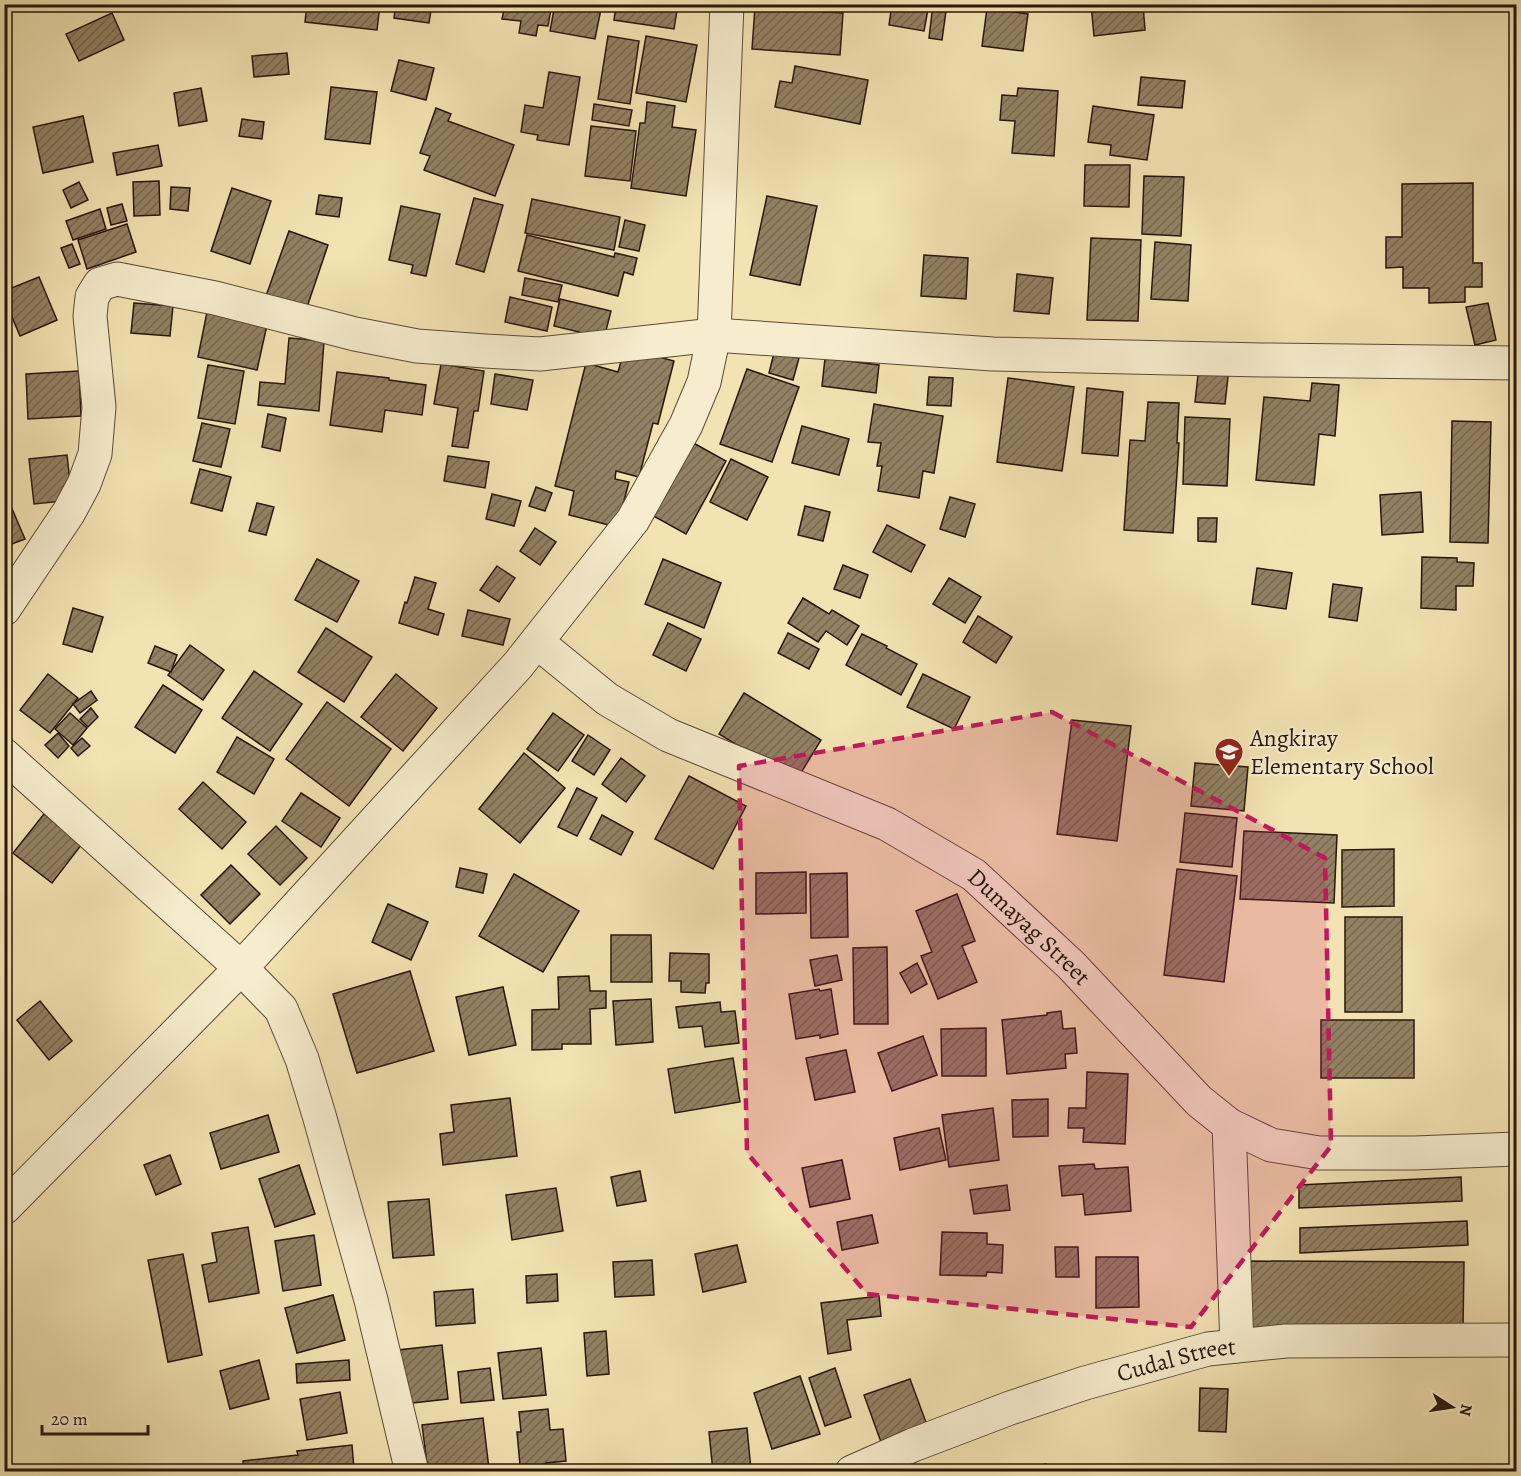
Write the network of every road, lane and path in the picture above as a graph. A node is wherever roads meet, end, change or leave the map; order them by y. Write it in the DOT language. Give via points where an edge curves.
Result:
graph roads {
  1 [pos="728,4"];
  2 [pos="714,335"];
  3 [pos="1516,363"];
  4 [pos="4,609"];
  5 [pos="537,642"];
  6 [pos="4,755"];
  7 [pos="241,968"];
  8 [pos="1229,1125"];
  9 [pos="1516,1149"];
  10 [pos="4,1208"];
  11 [pos="1516,1340"];
  12 [pos="1237,1346"];
  13 [pos="411,1472"];
  14 [pos="852,1472"];
  1 -- 2 [label="street"];
  2 -- 3 [label="street" via="993,354"];
  2 -- 4 [label="street" via="540,354 417,346 215,298 117,279 100,284 92,297 90,316 99,407 94,454 69,512"];
  2 -- 5 [label="street" via="704,382 686,425 633,520"];
  5 -- 7 [label="street"];
  5 -- 8 [label="street, Dumayag Street" via="607,699 668,735 886,824 974,875 1071,966 1199,1101"];
  6 -- 7 [label="street"];
  7 -- 10 [label="street"];
  7 -- 13 [label="street" via="281,1009 302,1059 371,1300"];
  8 -- 9 [label="street, Dumayag Street" via="1271,1145 1319,1153"];
  8 -- 12 [label="street"];
  11 -- 12 [label="street, Cudal Street" via="1286,1341"];
  12 -- 14 [label="street, Cudal Street" via="1208,1349 1085,1383 999,1412"];
}
